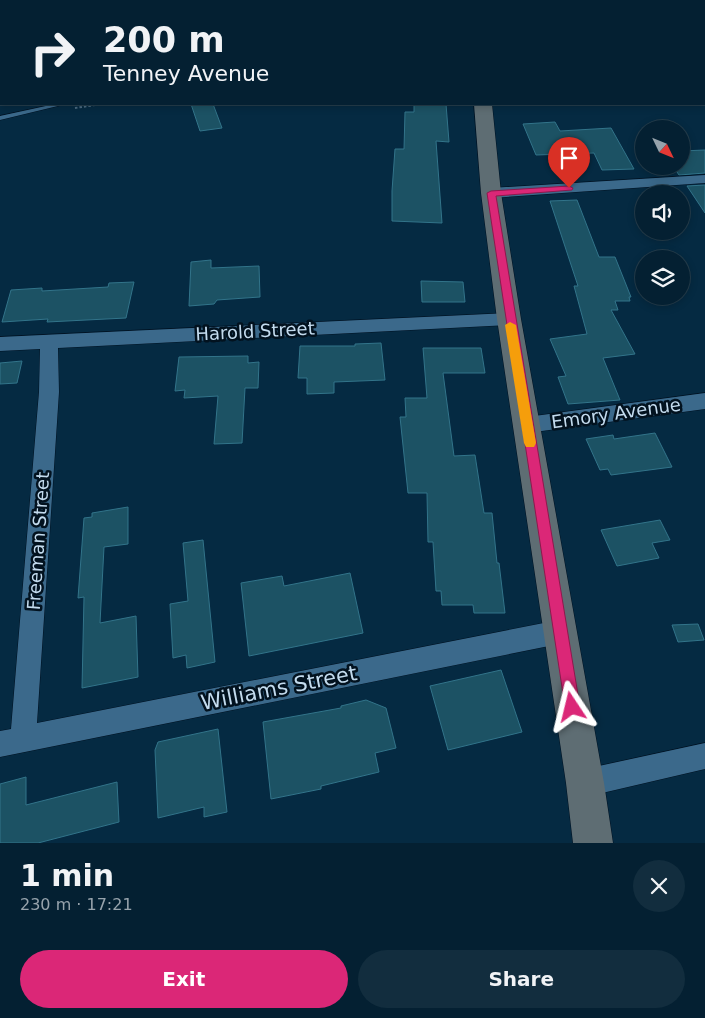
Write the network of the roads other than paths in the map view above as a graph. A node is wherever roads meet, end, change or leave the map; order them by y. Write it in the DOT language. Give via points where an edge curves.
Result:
graph roads {
  1 [pos="58,105"];
  2 [pos="483,105"];
  3 [pos="0,118"];
  4 [pos="705,179"];
  5 [pos="491,193"];
  6 [pos="509,319"];
  7 [pos="49,342"];
  8 [pos="0,344"];
  9 [pos="705,401"];
  10 [pos="528,425"];
  11 [pos="559,632"];
  12 [pos="11,742"];
  13 [pos="705,756"];
  14 [pos="586,782"];
  15 [pos="593,843"];
  1 -- 3 [label="lane"];
  2 -- 5 [label="street"];
  4 -- 5 [label="street"];
  5 -- 6 [label="street"];
  6 -- 7 [label="street, Harold Street"];
  6 -- 10 [label="street"];
  7 -- 8 [label="street, Harold Street"];
  7 -- 12 [label="street, Freeman Street" via="49,392"];
  9 -- 10 [label="street, Emory Avenue"];
  10 -- 11 [label="street"];
  11 -- 12 [label="street, Williams Street"];
  11 -- 14 [label="street"];
  13 -- 14 [label="street"];
  14 -- 15 [label="street"];
}
